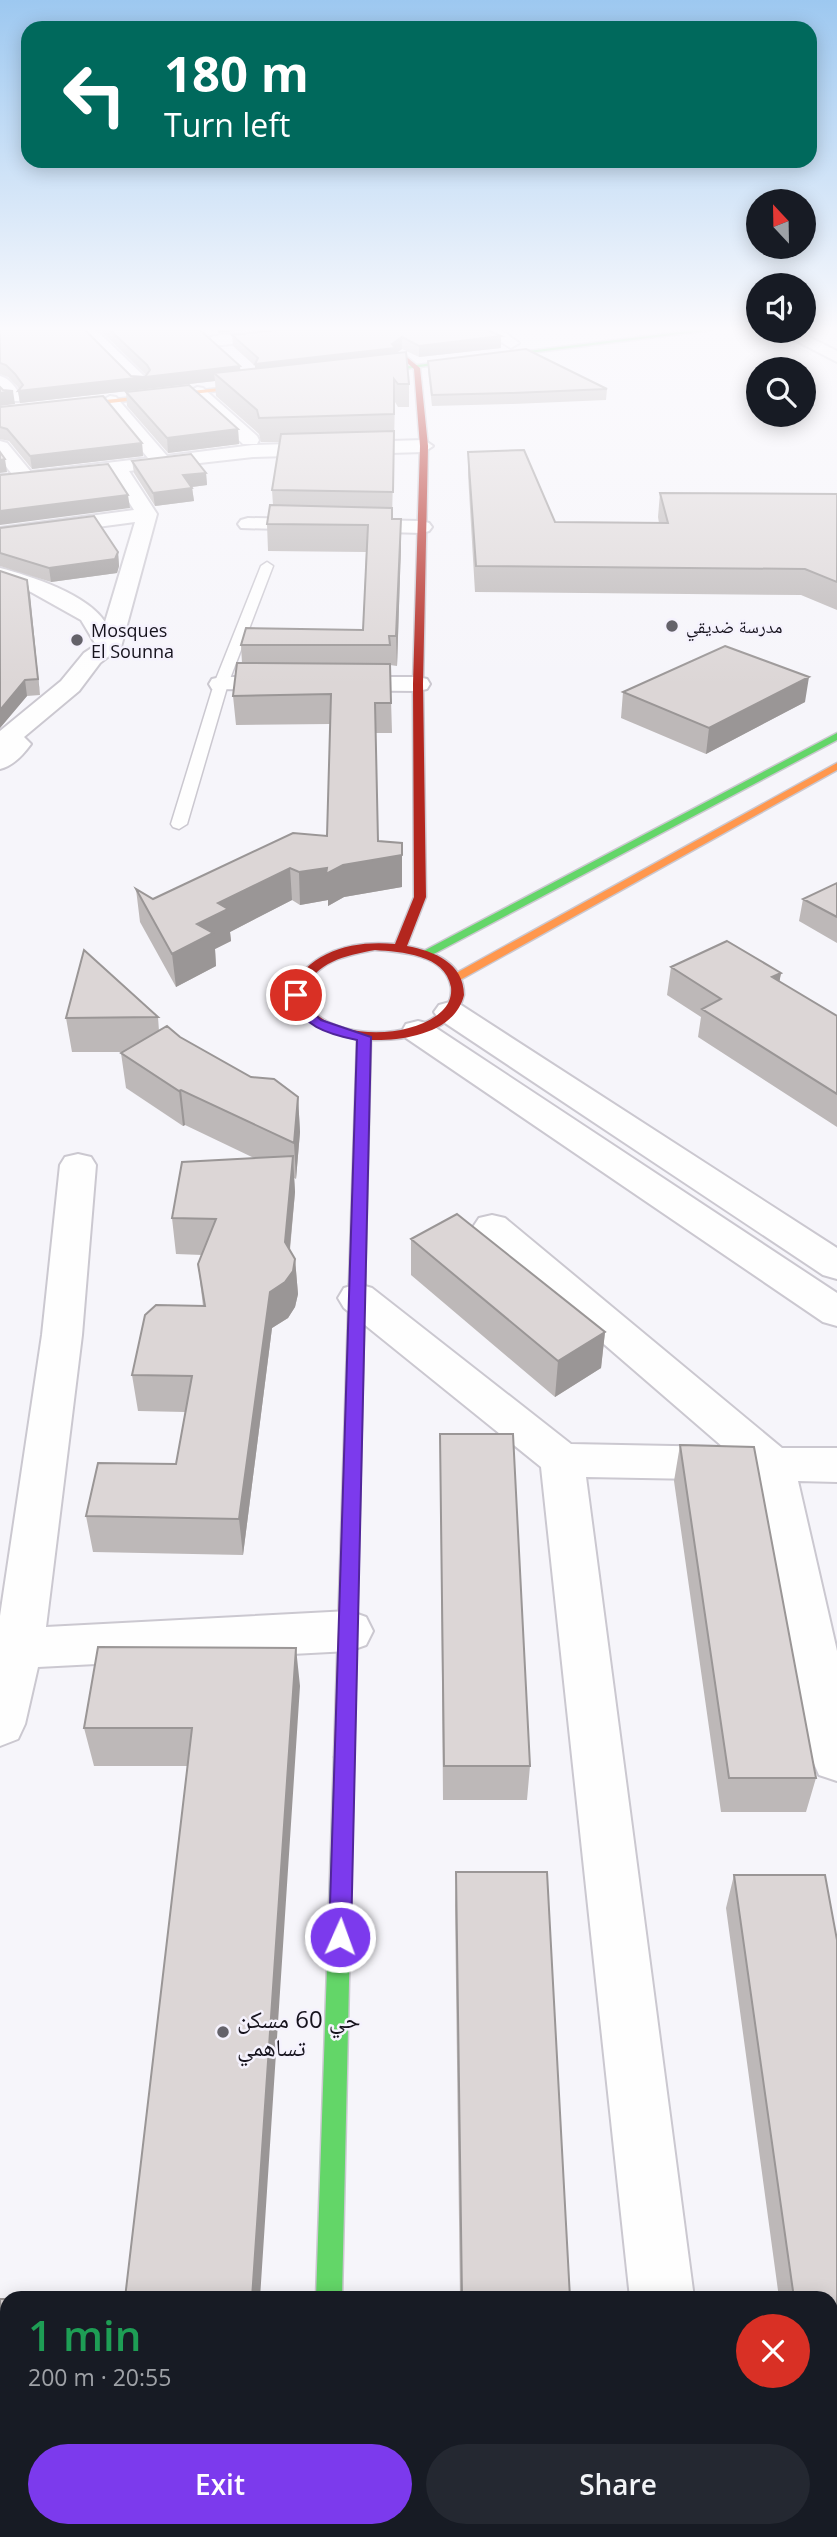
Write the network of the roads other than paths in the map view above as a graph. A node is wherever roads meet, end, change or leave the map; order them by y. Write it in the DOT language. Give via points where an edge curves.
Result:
graph roads {
  1 [pos="1,448"];
  2 [pos="150,448"];
  3 [pos="277,448"];
  4 [pos="424,448"];
  5 [pos="162,462"];
  6 [pos="117,468"];
  7 [pos="26,478"];
  8 [pos="0,481"];
  9 [pos="147,514"];
  10 [pos="248,524"];
  11 [pos="422,527"];
  12 [pos="0,534"];
  13 [pos="267,566"];
  14 [pos="0,575"];
  15 [pos="109,647"];
  16 [pos="221,684"];
  17 [pos="418,684"];
  18 [pos="837,736"];
  19 [pos="2,745"];
  20 [pos="837,766"];
  21 [pos="178,824"];
  22 [pos="400,947"];
  23 [pos="424,954"];
  24 [pos="455,977"];
  25 [pos="450,1012"];
  26 [pos="418,1031"];
  27 [pos="364,1037"];
  28 [pos="78,1166"];
  29 [pos="492,1227"];
  30 [pos="837,1266"];
  31 [pos="358,1298"];
  32 [pos="837,1312"];
  33 [pos="562,1460"];
  34 [pos="772,1464"];
  35 [pos="837,1465"];
  36 [pos="349,1631"];
  37 [pos="19,1648"];
  38 [pos="0,1724"];
  39 [pos="837,1759"];
  40 [pos="329,2291"];
  41 [pos="661,2291"];
  1 -- 7 [label="street"];
  2 -- 5 [label="street"];
  3 -- 5 [label="street"];
  4 -- 11 [label="street"];
  5 -- 6 [label="street"];
  6 -- 7 [label="street"];
  6 -- 9 [label="street"];
  7 -- 8 [label="street"];
  9 -- 12 [label="street"];
  9 -- 15 [label="street"];
  10 -- 11 [label="street"];
  11 -- 17 [label="street"];
  13 -- 16 [label="lane"];
  14 -- 15 [label="street" via="38,587 90,616"];
  15 -- 19 [label="street"];
  16 -- 17 [label="street"];
  16 -- 21 [label="lane"];
  17 -- 22 [label="street" via="420,897"];
  18 -- 23 [label="street"];
  20 -- 24 [label="street"];
  22 -- 23 [label="street"];
  22 -- 27 [label="street" via="362,947 327,956 298,981 296,995 302,1010 317,1023"];
  23 -- 24 [label="street"];
  24 -- 25 [label="street" via="457,1000"];
  25 -- 26 [label="street"];
  25 -- 30 [label="street"];
  26 -- 27 [label="street"];
  26 -- 32 [label="street"];
  27 -- 31 [label="street"];
  28 -- 37 [label="street" via="62,1335"];
  29 -- 34 [label="street"];
  31 -- 33 [label="street"];
  31 -- 36 [label="street"];
  33 -- 34 [label="street"];
  33 -- 41 [label="street"];
  34 -- 35 [label="street"];
  34 -- 39 [label="street"];
  36 -- 37 [label="street"];
  36 -- 40 [label="street"];
  37 -- 38 [label="street"];
}
